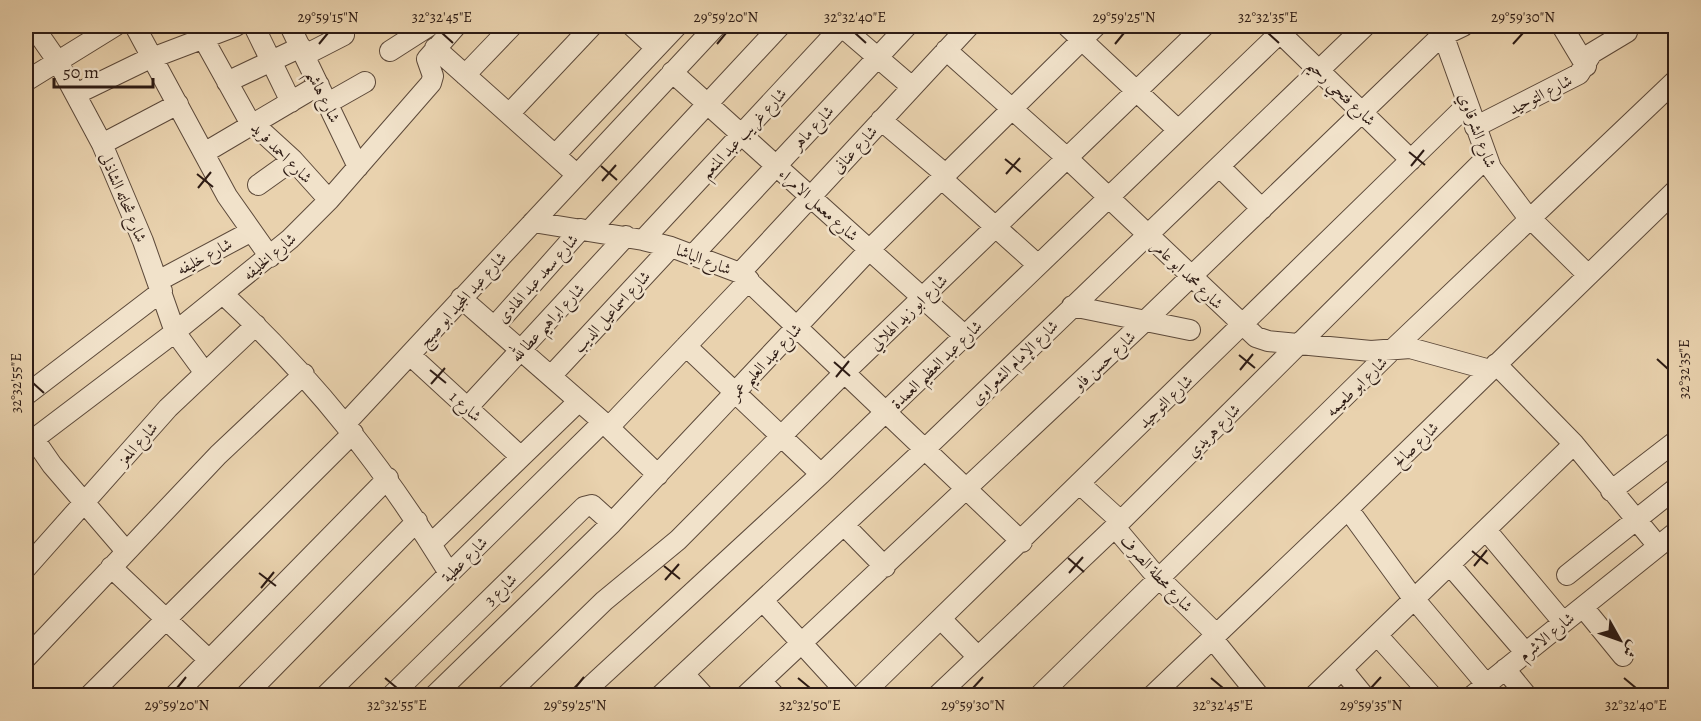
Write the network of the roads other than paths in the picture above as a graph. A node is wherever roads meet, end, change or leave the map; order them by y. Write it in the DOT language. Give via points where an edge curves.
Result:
graph roads {
  1 [pos="116,26"];
  2 [pos="135,26"];
  3 [pos="236,26"];
  4 [pos="254,26"];
  5 [pos="290,26"];
  6 [pos="429,26"];
  7 [pos="456,26"];
  8 [pos="512,26"];
  9 [pos="592,26"];
  10 [pos="632,26"];
  11 [pos="677,26"];
  12 [pos="716,26"];
  13 [pos="780,26"];
  14 [pos="842,26"];
  15 [pos="907,26"];
  16 [pos="969,26"];
  17 [pos="1067,26"];
  18 [pos="1096,26"];
  19 [pos="1204,26"];
  20 [pos="1365,26"];
  21 [pos="1463,26"];
  22 [pos="1562,26"];
  23 [pos="37,27"];
  24 [pos="1280,28"];
  25 [pos="1442,30"];
  26 [pos="1628,34"];
  27 [pos="344,35"];
  28 [pos="203,38"];
  29 [pos="1082,39"];
  30 [pos="435,48"];
  31 [pos="656,48"];
  32 [pos="946,50"];
  33 [pos="303,51"];
  34 [pos="390,51"];
  35 [pos="153,57"];
  36 [pos="877,57"];
  37 [pos="272,61"];
  38 [pos="58,62"];
  39 [pos="1586,66"];
  40 [pos="1318,69"];
  41 [pos="672,72"];
  42 [pos="465,75"];
  43 [pos="1676,80"];
  44 [pos="26,81"];
  45 [pos="227,82"];
  46 [pos="365,82"];
  47 [pos="319,85"];
  48 [pos="912,87"];
  49 [pos="1137,91"];
  50 [pos="76,94"];
  51 [pos="291,102"];
  52 [pos="328,103"];
  53 [pos="178,104"];
  54 [pos="708,104"];
  55 [pos="1468,104"];
  56 [pos="1011,107"];
  57 [pos="1362,111"];
  58 [pos="509,114"];
  59 [pos="882,120"];
  60 [pos="253,124"];
  61 [pos="1475,127"];
  62 [pos="1178,130"];
  63 [pos="741,134"];
  64 [pos="102,144"];
  65 [pos="204,153"];
  66 [pos="555,155"];
  67 [pos="1067,158"];
  68 [pos="1485,159"];
  69 [pos="293,160"];
  70 [pos="1411,160"];
  71 [pos="358,166"];
  72 [pos="776,166"];
  73 [pos="1220,167"];
  74 [pos="576,174"];
  75 [pos="943,176"];
  76 [pos="258,185"];
  77 [pos="1676,190"];
  78 [pos="811,197"];
  79 [pos="1108,198"];
  80 [pos="329,200"];
  81 [pos="1262,209"];
  82 [pos="1531,220"];
  83 [pos="533,222"];
  84 [pos="996,227"];
  85 [pos="586,229"];
  86 [pos="250,232"];
  87 [pos="1147,235"];
  88 [pos="634,238"];
  89 [pos="671,247"];
  90 [pos="869,250"];
  91 [pos="693,255"];
  92 [pos="270,257"];
  93 [pos="1038,265"];
  94 [pos="1587,274"];
  95 [pos="745,277"];
  96 [pos="1191,277"];
  97 [pos="160,286"];
  98 [pos="223,294"];
  99 [pos="461,298"];
  100 [pos="922,298"];
  101 [pos="1072,306"];
  102 [pos="1147,319"];
  103 [pos="256,325"];
  104 [pos="797,326"];
  105 [pos="1242,326"];
  106 [pos="494,327"];
  107 [pos="1190,330"];
  108 [pos="176,332"];
  109 [pos="965,336"];
  110 [pos="1301,343"];
  111 [pos="686,346"];
  112 [pos="521,350"];
  113 [pos="1393,350"];
  114 [pos="410,355"];
  115 [pos="1493,367"];
  116 [pos="845,372"];
  117 [pos="206,373"];
  118 [pos="304,374"];
  119 [pos="550,376"];
  120 [pos="735,393"];
  121 [pos="26,395"];
  122 [pos="579,401"];
  123 [pos="467,408"];
  124 [pos="886,412"];
  125 [pos="606,425"];
  126 [pos="349,428"];
  127 [pos="780,436"];
  128 [pos="1676,441"];
  129 [pos="30,442"];
  130 [pos="1574,444"];
  131 [pos="925,449"];
  132 [pos="521,457"];
  133 [pos="821,474"];
  134 [pos="658,476"];
  135 [pos="388,478"];
  136 [pos="1080,484"];
  137 [pos="1676,488"];
  138 [pos="967,489"];
  139 [pos="1611,491"];
  140 [pos="84,502"];
  141 [pos="1348,509"];
  142 [pos="1635,520"];
  143 [pos="417,521"];
  144 [pos="612,523"];
  145 [pos="844,525"];
  146 [pos="1117,525"];
  147 [pos="1486,530"];
  148 [pos="1676,532"];
  149 [pos="1022,542"];
  150 [pos="431,544"];
  151 [pos="1658,546"];
  152 [pos="126,551"];
  153 [pos="1450,565"];
  154 [pos="111,567"];
  155 [pos="885,567"];
  156 [pos="26,568"];
  157 [pos="449,573"];
  158 [pos="1567,575"];
  159 [pos="1159,579"];
  160 [pos="1415,599"];
  161 [pos="763,601"];
  162 [pos="1583,607"];
  163 [pos="165,618"];
  164 [pos="941,619"];
  165 [pos="1563,622"];
  166 [pos="1377,635"];
  167 [pos="1214,636"];
  168 [pos="802,644"];
  169 [pos="1526,652"];
  170 [pos="1623,656"];
  171 [pos="978,657"];
  172 [pos="26,658"];
  173 [pos="209,660"];
  174 [pos="1342,669"];
  175 [pos="1505,669"];
  176 [pos="684,674"];
  177 [pos="761,681"];
  178 [pos="1479,690"];
  179 [pos="89,696"];
  180 [pos="174,696"];
  181 [pos="245,696"];
  182 [pos="325,696"];
  183 [pos="391,696"];
  184 [pos="434,696"];
  185 [pos="506,696"];
  186 [pos="580,696"];
  187 [pos="660,696"];
  188 [pos="704,696"];
  189 [pos="745,696"];
  190 [pos="775,696"];
  191 [pos="850,696"];
  192 [pos="861,696"];
  193 [pos="937,696"];
  194 [pos="1039,696"];
  195 [pos="1152,696"];
  196 [pos="1259,696"];
  197 [pos="1314,696"];
  198 [pos="1364,696"];
  199 [pos="1432,696"];
  200 [pos="1527,696"];
  1 -- 38 [label="street"];
  2 -- 35 [label="street"];
  3 -- 28 [label="street"];
  4 -- 37 [label="street"];
  5 -- 33 [label="street, شارع هاشم"];
  6 -- 34 [label="street"];
  7 -- 30 [label="street"];
  8 -- 42 [label="street"];
  9 -- 58 [label="street"];
  10 -- 31 [label="street"];
  11 -- 31 [label="street"];
  12 -- 41 [label="street, شارع عبد المجيد ابو صبح"];
  13 -- 54 [label="street, شارع سعد عبد الهادى"];
  14 -- 36 [label="street"];
  14 -- 63 [label="street, شارع غريب عبد المنعم"];
  15 -- 36 [label="street, شارع ماهر"];
  16 -- 32 [label="street, شارع عنانى"];
  17 -- 29 [label="street"];
  18 -- 29 [label="street, شارع عبد العليم عمر"];
  19 -- 49 [label="street, شارع ابو زيد الهلالي"];
  20 -- 40 [label="street, شارع الإمام الشعراوى"];
  21 -- 25 [label="street, شارع حسن فاو"];
  22 -- 39 [label="street"];
  23 -- 38 [label="street, شارع شحاته الشاذلى"];
  24 -- 40 [label="street, شارع فتحي رحيم"];
  24 -- 62 [label="street, شارع عبد العظيم العمدة"];
  25 -- 55 [label="street, شارع الشرقاوي"];
  25 -- 57 [label="street, شارع حسن فاو"];
  26 -- 39 [label="street, شارع التوحيد" via="1592,53"];
  27 -- 33 [label="street"];
  28 -- 35 [label="street"];
  28 -- 45 [label="street, شارع احمد فريد"];
  29 -- 49 [label="street"];
  29 -- 56 [label="street, شارع عبد العليم عمر"];
  30 -- 42 [label="street"];
  30 -- 71 [label="street, شارع الخليفه" via="427,59 433,76 430,83"];
  31 -- 66 [label="street"];
  32 -- 48 [label="street, شارع عنانى"];
  32 -- 56 [label="street, شارع محمد ابو عامر"];
  33 -- 37 [label="street"];
  33 -- 47 [label="street, شارع هاشم"];
  35 -- 50 [label="street"];
  35 -- 53 [label="street"];
  36 -- 48 [label="street"];
  36 -- 72 [label="street, شارع ماهر"];
  37 -- 45 [label="street"];
  37 -- 51 [label="street"];
  38 -- 44 [label="street"];
  38 -- 50 [label="street, شارع شحاته الشاذلى"];
  39 -- 61 [label="street, شارع التوحيد" via="1579,74"];
  40 -- 57 [label="street, شارع فتحي رحيم"];
  40 -- 73 [label="street, شارع الإمام الشعراوى"];
  41 -- 54 [label="street, شارع معمل الامراء"];
  41 -- 74 [label="street, شارع عبد المجيد ابو صبح"];
  42 -- 58 [label="street"];
  43 -- 82 [label="street, شارع ابو طعيمه"];
  45 -- 60 [label="street, شارع احمد فريد"];
  46 -- 52 [label="street"];
  47 -- 51 [label="street"];
  47 -- 52 [label="street, شارع هاشم"];
  48 -- 59 [label="street, شارع عنانى"];
  49 -- 62 [label="street"];
  49 -- 67 [label="street, شارع ابو زيد الهلالي"];
  50 -- 64 [label="street, شارع شحاته الشاذلى"];
  51 -- 60 [label="street"];
  52 -- 71 [label="street, شارع هاشم"];
  53 -- 64 [label="street"];
  53 -- 65 [label="street"];
  54 -- 63 [label="street, شارع معمل الامراء"];
  54 -- 85 [label="street, شارع سعد عبد الهادى"];
  55 -- 61 [label="street, شارع الشرقاوي"];
  55 -- 70 [label="street, شارع التوحيد"];
  56 -- 67 [label="street, شارع محمد ابو عامر"];
  56 -- 75 [label="street, شارع عبد العليم عمر"];
  57 -- 70 [label="street, شارع فتحي رحيم"];
  57 -- 81 [label="street, شارع حسن فاو"];
  58 -- 66 [label="street"];
  59 -- 75 [label="street"];
  59 -- 78 [label="street, شارع عنانى"];
  60 -- 65 [label="street"];
  60 -- 69 [label="street, شارع احمد فريد"];
  61 -- 68 [label="street, شارع الشرقاوي"];
  62 -- 79 [label="street, شارع عبد العظيم العمدة"];
  63 -- 72 [label="street, شارع معمل الامراء"];
  63 -- 88 [label="street, شارع غريب عبد المنعم"];
  64 -- 97 [label="street, شارع شحاته الشاذلى"];
  65 -- 86 [label="street"];
  66 -- 74 [label="street"];
  67 -- 79 [label="street, شارع محمد ابو عامر"];
  67 -- 84 [label="street, شارع ابو زيد الهلالي"];
  68 -- 82 [label="street, شارع الشرقاوي"];
  68 -- 110 [label="street, شارع هريدي"];
  69 -- 76 [label="street"];
  69 -- 80 [label="street, شارع احمد فريد"];
  70 -- 105 [label="street, شارع التوحيد"];
  71 -- 80 [label="street, شارع الخليفه"];
  72 -- 78 [label="street, شارع معمل الامراء"];
  72 -- 91 [label="street, شارع ماهر"];
  73 -- 81 [label="street"];
  73 -- 87 [label="street, شارع الإمام الشعراوى"];
  74 -- 83 [label="street, شارع عبد المجيد ابو صبح"];
  75 -- 84 [label="street"];
  75 -- 90 [label="street, شارع عبد العليم عمر"];
  77 -- 94 [label="street, شارع صالح"];
  78 -- 90 [label="street, شارع معمل الامراء"];
  78 -- 95 [label="street, شارع عنانى"];
  79 -- 87 [label="street, شارع محمد ابو عامر"];
  79 -- 93 [label="street, شارع عبد العظيم العمدة"];
  80 -- 92 [label="street, شارع الخليفه"];
  81 -- 96 [label="street, شارع حسن فاو"];
  82 -- 94 [label="street, شارع الشرقاوي"];
  82 -- 113 [label="street, شارع ابو طعيمه"];
  83 -- 85 [label="street, شارع الباشا"];
  83 -- 99 [label="street, شارع عبد المجيد ابو صبح"];
  84 -- 93 [label="street"];
  84 -- 100 [label="street, شارع ابو زيد الهلالي"];
  85 -- 88 [label="street, شارع الباشا"];
  85 -- 106 [label="street, شارع سعد عبد الهادى"];
  86 -- 92 [label="street"];
  86 -- 97 [label="street, شارع خليفه"];
  87 -- 96 [label="street, شارع محمد ابو عامر"];
  87 -- 101 [label="street, شارع الإمام الشعراوى"];
  88 -- 89 [label="street, شارع الباشا"];
  88 -- 112 [label="street, شارع ابراهيم عطا لله"];
  89 -- 91 [label="street, شارع الباشا"];
  89 -- 119 [label="street, شارع اسماعيل الديب"];
  90 -- 100 [label="street, شارع معمل الامراء"];
  90 -- 104 [label="street, شارع عبد العليم عمر"];
  91 -- 95 [label="street, شارع الباشا"];
  92 -- 98 [label="street, شارع الخليفه"];
  93 -- 109 [label="street, شارع عبد العظيم العمدة"];
  94 -- 115 [label="street, شارع صالح"];
  95 -- 104 [label="street, شارع الباشا"];
  95 -- 111 [label="street, شارع عنانى"];
  96 -- 102 [label="street, شارع حسن فاو"];
  96 -- 105 [label="street, شارع محمد ابو عامر"];
  97 -- 108 [label="street, شارع شحاته الشاذلى"];
  97 -- 121 [label="street, شارع خليفه"];
  98 -- 103 [label="street"];
  98 -- 108 [label="street, شارع الخليفه"];
  99 -- 106 [label="street"];
  99 -- 114 [label="street, شارع عبد المجيد ابو صبح"];
  100 -- 109 [label="street, شارع معمل الامراء"];
  100 -- 116 [label="street, شارع ابو زيد الهلالي"];
  101 -- 102 [label="street"];
  101 -- 131 [label="street, شارع الإمام الشعراوى"];
  102 -- 107 [label="street"];
  102 -- 138 [label="street, شارع حسن فاو"];
  103 -- 117 [label="street, شارع المعز"];
  103 -- 118 [label="street"];
  104 -- 116 [label="street, شارع الباشا"];
  104 -- 120 [label="street, شارع عبد العليم عمر"];
  105 -- 110 [label="street, شارع محمد ابو عامر" via="1256,337"];
  105 -- 136 [label="street, شارع التوحيد"];
  106 -- 112 [label="street"];
  108 -- 117 [label="street, شارع شحاته الشاذلى"];
  108 -- 129 [label="street, شارع الخليفه"];
  109 -- 124 [label="street, شارع عبد العظيم العمدة"];
  110 -- 113 [label="street, شارع محمد ابو عامر"];
  110 -- 146 [label="street, شارع هريدي"];
  111 -- 120 [label="street"];
  111 -- 125 [label="street, شارع عنانى"];
  112 -- 119 [label="street"];
  112 -- 123 [label="street, شارع ابراهيم عطا لله"];
  113 -- 115 [label="street, شارع محمد ابو عامر" via="1416,349"];
  113 -- 159 [label="street, شارع ابو طعيمه"];
  114 -- 123 [label="street, شارع 1"];
  114 -- 126 [label="street, شارع عبد المجيد ابو صبح"];
  115 -- 130 [label="street"];
  115 -- 141 [label="street, شارع صالح"];
  116 -- 124 [label="street, شارع الباشا"];
  116 -- 127 [label="street, شارع ابو زيد الهلالي"];
  117 -- 140 [label="street, شارع المعز" via="168,408"];
  118 -- 126 [label="street"];
  118 -- 152 [label="street" via="218,455"];
  119 -- 122 [label="street"];
  120 -- 127 [label="street"];
  120 -- 134 [label="street, شارع عبد العليم عمر"];
  122 -- 125 [label="street"];
  122 -- 132 [label="street"];
  123 -- 132 [label="street, شارع 1"];
  124 -- 131 [label="street, شارع الباشا"];
  124 -- 133 [label="street, شارع عبد العظيم العمدة"];
  125 -- 134 [label="street"];
  125 -- 157 [label="street, شارع عطية"];
  126 -- 135 [label="street"];
  126 -- 163 [label="street, شارع عبد المجيد ابو صبح"];
  127 -- 133 [label="street"];
  127 -- 185 [label="street, شارع ابو زيد الهلالي" via="678,540 604,601"];
  128 -- 139 [label="street"];
  129 -- 140 [label="street"];
  130 -- 139 [label="street"];
  130 -- 147 [label="street"];
  131 -- 138 [label="street, شارع الباشا"];
  131 -- 145 [label="street, شارع الإمام الشعراوى"];
  132 -- 150 [label="street"];
  133 -- 186 [label="street, شارع عبد العظيم العمدة"];
  134 -- 144 [label="street, شارع عبد العليم عمر"];
  135 -- 143 [label="street"];
  135 -- 173 [label="street"];
  136 -- 146 [label="street, شارع محطة الصرف" via="1115,516"];
  136 -- 149 [label="street, شارع التوحيد"];
  137 -- 142 [label="street"];
  138 -- 149 [label="street, شارع الباشا"];
  138 -- 155 [label="street, شارع حسن فاو"];
  139 -- 142 [label="street"];
  140 -- 152 [label="street"];
  140 -- 156 [label="street, شارع المعز"];
  141 -- 160 [label="street"];
  141 -- 167 [label="street, شارع صالح"];
  142 -- 151 [label="street"];
  142 -- 158 [label="street"];
  143 -- 150 [label="street"];
  143 -- 181 [label="street"];
  144 -- 183 [label="street, شارع 3" via="592,505 584,507"];
  144 -- 184 [label="street, شارع عبد العليم عمر"];
  145 -- 155 [label="street"];
  145 -- 161 [label="street, شارع الإمام الشعراوى"];
  146 -- 159 [label="street, شارع محطة الصرف" via="1120,534"];
  146 -- 171 [label="street, شارع هريدي"];
  147 -- 153 [label="street"];
  147 -- 165 [label="street"];
  148 -- 151 [label="street, شارع الاشرم"];
  149 -- 164 [label="street, شارع التوحيد"];
  150 -- 157 [label="street"];
  151 -- 162 [label="street, شارع الاشرم"];
  152 -- 154 [label="street"];
  153 -- 160 [label="street"];
  153 -- 169 [label="street"];
  154 -- 163 [label="street"];
  154 -- 172 [label="street"];
  155 -- 168 [label="street, شارع حسن فاو"];
  157 -- 182 [label="street, شارع عطية"];
  159 -- 167 [label="street, شارع محطة الصرف"];
  159 -- 194 [label="street, شارع ابو طعيمه"];
  160 -- 166 [label="street"];
  160 -- 178 [label="street"];
  161 -- 168 [label="street"];
  161 -- 176 [label="street, شارع الإمام الشعراوى"];
  162 -- 165 [label="street, شارع الاشرم"];
  162 -- 170 [label="street"];
  163 -- 173 [label="street"];
  163 -- 179 [label="street, شارع عبد المجيد ابو صبح"];
  164 -- 171 [label="street"];
  164 -- 192 [label="street, شارع التوحيد"];
  165 -- 169 [label="street, شارع الاشرم"];
  166 -- 174 [label="street"];
  166 -- 199 [label="street"];
  167 -- 195 [label="street, شارع صالح"];
  167 -- 196 [label="street, شارع محطة الصرف"];
  168 -- 177 [label="street, شارع حسن فاو"];
  168 -- 191 [label="street"];
  169 -- 175 [label="street, شارع الاشرم"];
  171 -- 193 [label="street, شارع هريدي"];
  173 -- 180 [label="street"];
  174 -- 197 [label="street"];
  174 -- 198 [label="street"];
  175 -- 178 [label="street, شارع الاشرم"];
  175 -- 200 [label="street"];
  176 -- 187 [label="street, شارع الإمام الشعراوى"];
  176 -- 188 [label="street"];
  177 -- 189 [label="street, شارع حسن فاو"];
  177 -- 190 [label="street"];
}
